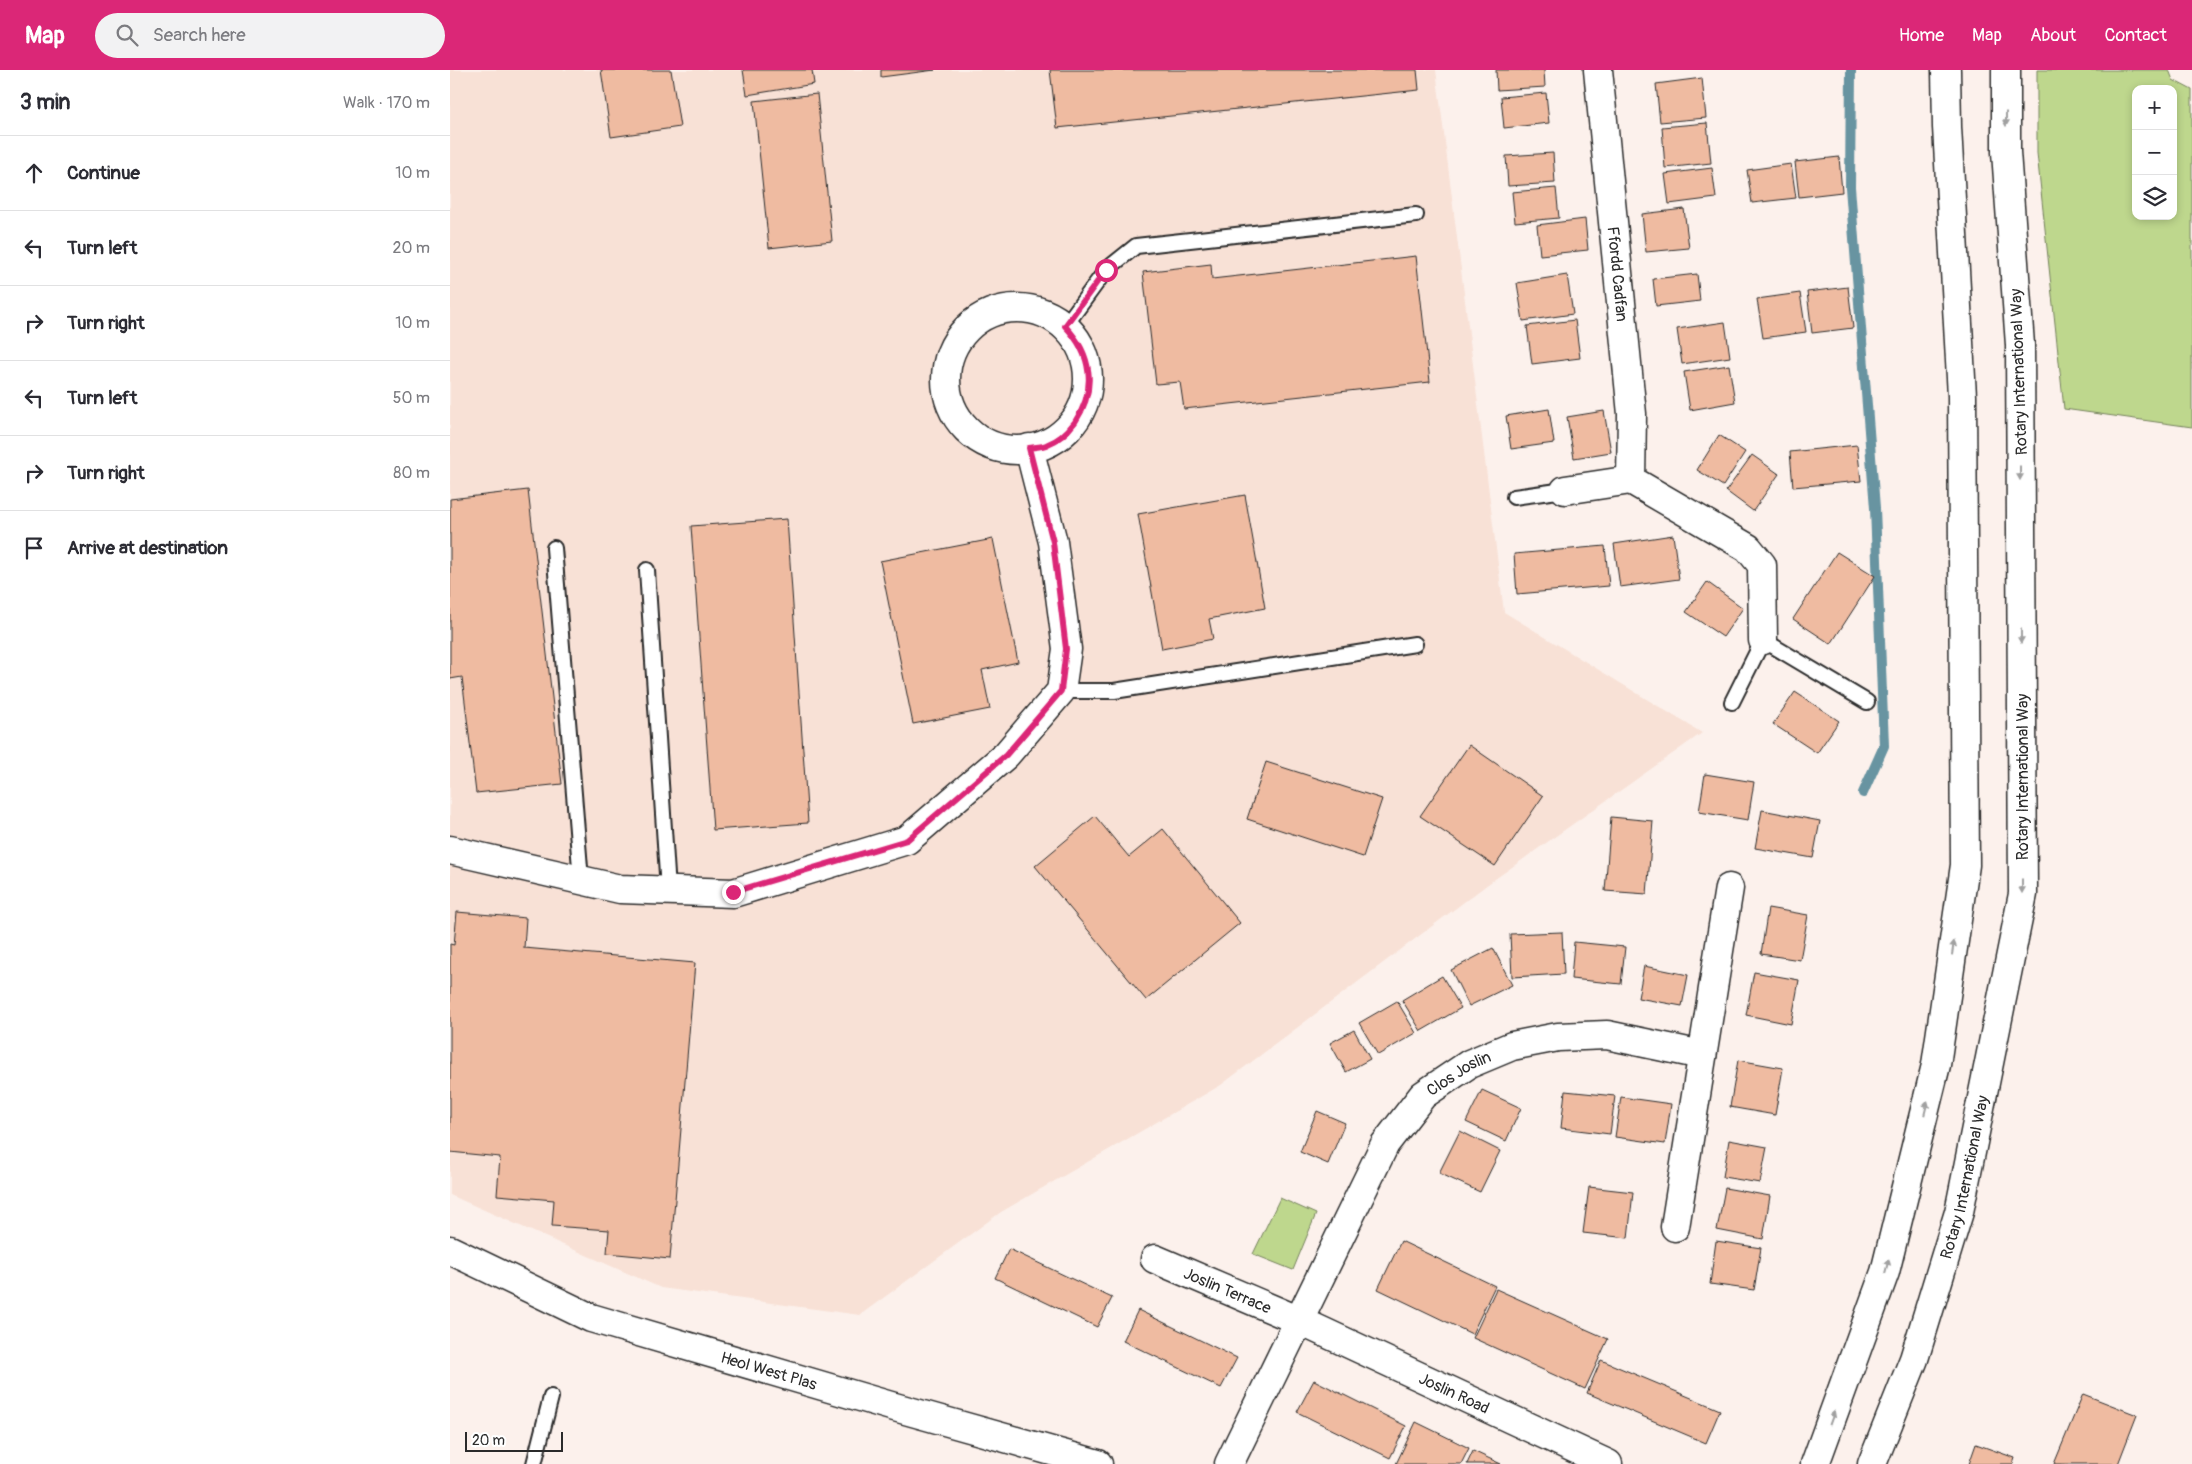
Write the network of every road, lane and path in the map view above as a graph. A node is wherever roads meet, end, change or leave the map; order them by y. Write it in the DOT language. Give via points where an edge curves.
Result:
graph roads {
  1 [pos="1598,70"];
  2 [pos="1946,70"];
  3 [pos="2006,70"];
  4 [pos="1416,215"];
  5 [pos="1065,326"];
  6 [pos="1029,448"];
  7 [pos="1631,480"];
  8 [pos="1565,490"];
  9 [pos="1514,497"];
  10 [pos="554,548"];
  11 [pos="647,570"];
  12 [pos="1763,640"];
  13 [pos="1415,644"];
  14 [pos="1061,691"];
  15 [pos="1732,702"];
  16 [pos="1867,702"];
  17 [pos="450,850"];
  18 [pos="581,880"];
  19 [pos="1730,888"];
  20 [pos="668,890"];
  21 [pos="1702,1055"];
  22 [pos="1675,1227"];
  23 [pos="450,1250"];
  24 [pos="1155,1259"];
  25 [pos="1300,1321"];
  26 [pos="550,1397"];
  27 [pos="534,1464"];
  28 [pos="1098,1464"];
  29 [pos="1229,1464"];
  30 [pos="1608,1464"];
  31 [pos="1815,1464"];
  32 [pos="1872,1464"];
  1 -- 7 [label="street, Ffordd Cadfan" via="1632,414"];
  31 -- 2 [label="street, one-way" via="1888,1262 1936,1065 1965,865 1962,396"];
  3 -- 32 [label="street, Rotary International Way, one-way" via="2006,152 2020,345 2022,894 1959,1212 1914,1360"];
  4 -- 5 [label="lane" via="1136,246 1106,270"];
  5 -- 6 [label="street" via="1076,338 1087,361 1089,386 1083,410 1069,430 1055,440"];
  5 -- 6 [label="street" via="1035,310 997,310 974,321 958,338 947,361 945,386 950,407 964,428 984,444 1014,451"];
  6 -- 14 [label="street" via="1053,542 1066,649"];
  7 -- 8 [label="street"];
  7 -- 12 [label="street" via="1748,548 1762,565"];
  8 -- 9 [label="lane"];
  10 -- 18 [label="lane"];
  11 -- 20 [label="lane"];
  12 -- 15 [label="lane"];
  12 -- 16 [label="lane"];
  13 -- 14 [label="lane" via="1114,691"];
  14 -- 20 [label="street" via="1006,755 907,840 733,892"];
  17 -- 18 [label="street"];
  18 -- 20 [label="street" via="620,889"];
  19 -- 21 [label="street"];
  21 -- 22 [label="street"];
  21 -- 25 [label="street, Clos Joslin" via="1607,1035 1558,1037 1512,1046 1469,1064 1423,1095 1385,1144"];
  23 -- 28 [label="street, Heol West Plas" via="590,1318"];
  24 -- 25 [label="street, Joslin Terrace"];
  25 -- 29 [label="street"];
  25 -- 30 [label="street, Joslin Road"];
  26 -- 27 [label="lane"];
}
